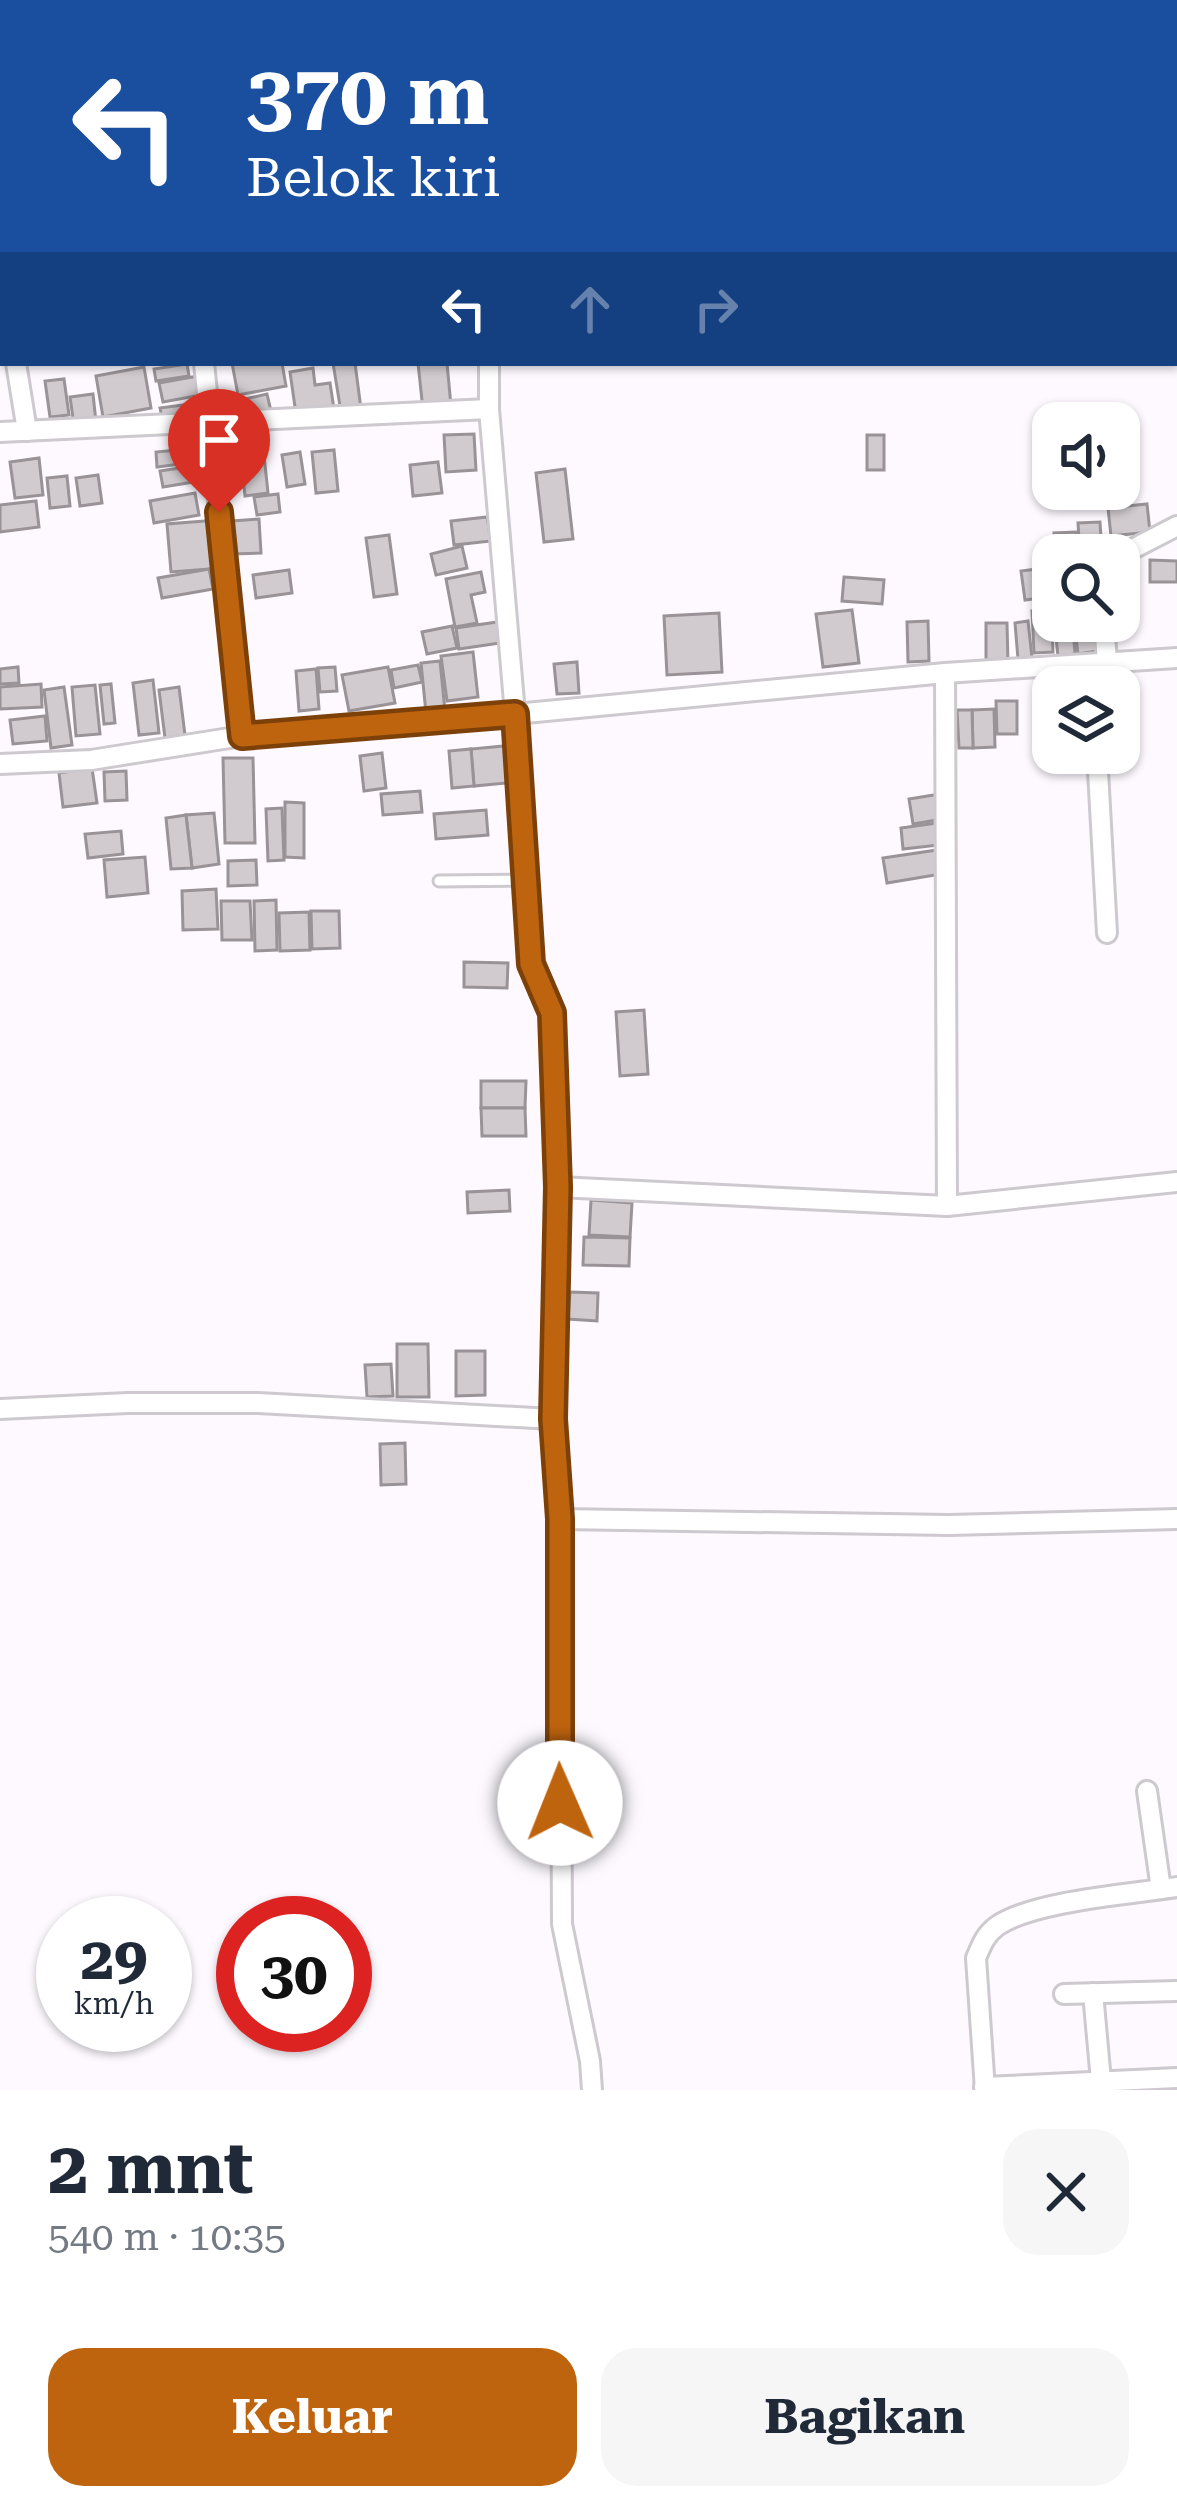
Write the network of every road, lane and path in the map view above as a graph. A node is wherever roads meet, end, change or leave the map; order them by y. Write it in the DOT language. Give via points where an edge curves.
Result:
graph roads {
  1 [pos="16,366"];
  2 [pos="204,366"];
  3 [pos="489,366"];
  4 [pos="489,409"];
  5 [pos="209,422"];
  6 [pos="27,431"];
  7 [pos="0,432"];
  8 [pos="1177,526"];
  9 [pos="1140,545"];
  10 [pos="1102,642"];
  11 [pos="1177,658"];
  12 [pos="1100,663"];
  13 [pos="1099,666"];
  14 [pos="945,673"];
  15 [pos="515,714"];
  16 [pos="242,736"];
  17 [pos="0,764"];
  18 [pos="1098,774"];
  19 [pos="526,880"];
  20 [pos="439,881"];
  21 [pos="1106,933"];
  22 [pos="1177,1182"];
  23 [pos="558,1187"];
  24 [pos="947,1206"];
  25 [pos="0,1409"];
  26 [pos="553,1419"];
  27 [pos="560,1519"];
  28 [pos="1177,1519"];
  29 [pos="1147,1790"];
  30 [pos="1169,1888"];
  31 [pos="1177,1991"];
  32 [pos="1064,1994"];
  33 [pos="1093,1994"];
  34 [pos="1177,2078"];
  35 [pos="1101,2081"];
  36 [pos="984,2089"];
  37 [pos="592,2090"];
  1 -- 6 [label="street"];
  2 -- 5 [label="street"];
  3 -- 4 [label="street"];
  4 -- 5 [label="street"];
  4 -- 15 [label="street"];
  5 -- 6 [label="street"];
  5 -- 16 [label="street"];
  6 -- 7 [label="street"];
  8 -- 9 [label="street"];
  10 -- 12 [label="street"];
  11 -- 12 [label="street"];
  12 -- 13 [label="street"];
  12 -- 14 [label="street"];
  14 -- 15 [label="street"];
  14 -- 24 [label="street"];
  15 -- 16 [label="street"];
  15 -- 19 [label="street"];
  16 -- 17 [label="street" via="91,760"];
  18 -- 21 [label="street"];
  19 -- 20 [label="lane"];
  19 -- 23 [label="street" via="531,964 552,1013"];
  22 -- 24 [label="street"];
  23 -- 24 [label="street"];
  23 -- 26 [label="street"];
  25 -- 26 [label="street" via="258,1403"];
  26 -- 27 [label="street"];
  27 -- 28 [label="street" via="950,1525"];
  27 -- 37 [label="street" via="562,1924"];
  29 -- 30 [label="street"];
  30 -- 36 [label="street" via="1061,1904 1001,1923 984,1937 976,1958"];
  31 -- 33 [label="street"];
  32 -- 33 [label="street"];
  33 -- 35 [label="street"];
  34 -- 35 [label="street"];
  35 -- 36 [label="street"];
}
